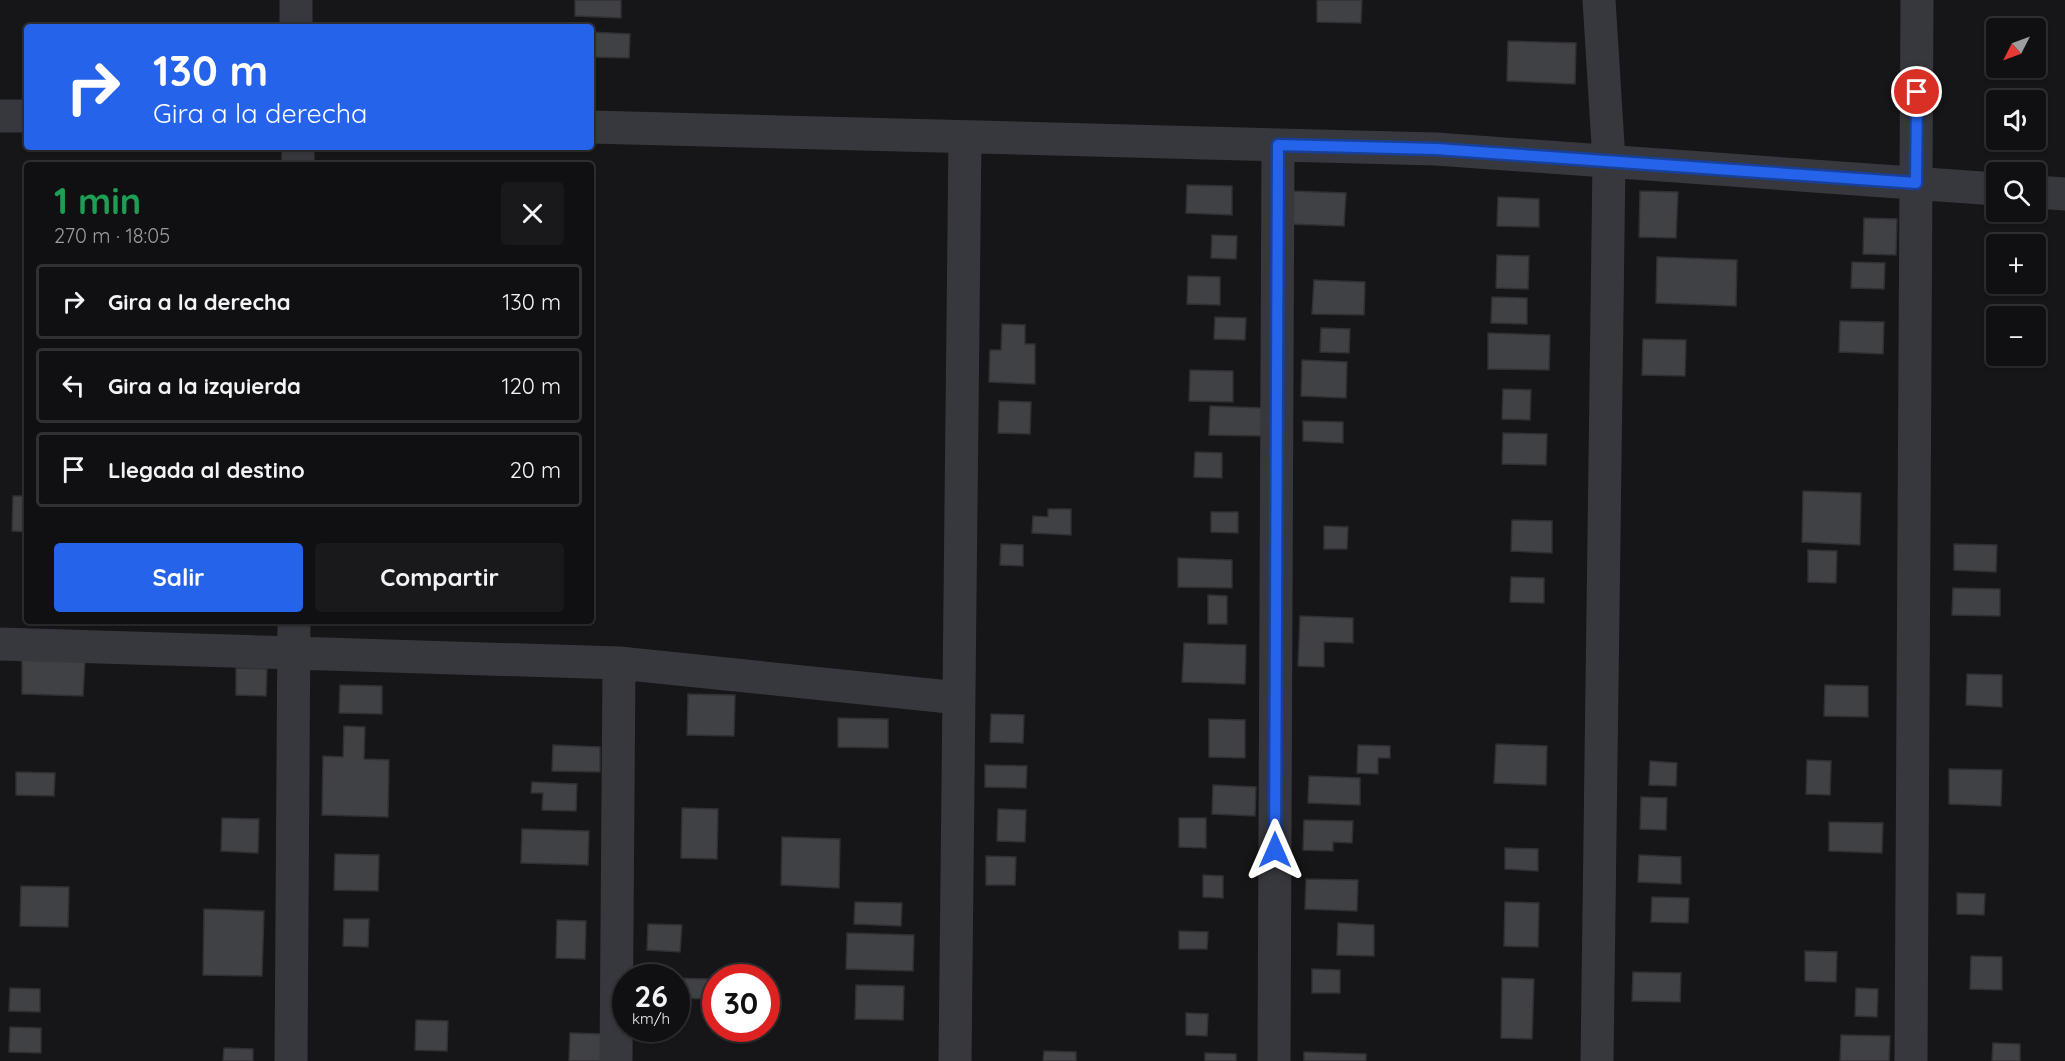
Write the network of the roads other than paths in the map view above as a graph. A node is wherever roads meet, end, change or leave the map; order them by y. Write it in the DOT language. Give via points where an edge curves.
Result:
graph roads {
  1 [pos="296,0"];
  2 [pos="1599,0"];
  3 [pos="1917,0"];
  4 [pos="296,24"];
  5 [pos="0,116"];
  6 [pos="24,116"];
  7 [pos="594,127"];
  8 [pos="965,137"];
  9 [pos="1278,145"];
  10 [pos="1609,161"];
  11 [pos="1916,183"];
  12 [pos="1986,188"];
  13 [pos="2046,193"];
  14 [pos="2065,194"];
  15 [pos="294,624"];
  16 [pos="0,645"];
  17 [pos="294,654"];
  18 [pos="619,663"];
  19 [pos="959,698"];
  20 [pos="291,1061"];
  21 [pos="616,1061"];
  22 [pos="955,1061"];
  23 [pos="1274,1061"];
  24 [pos="1597,1061"];
  25 [pos="1911,1061"];
  1 -- 4 [label="street"];
  2 -- 10 [label="street"];
  3 -- 11 [label="street"];
  5 -- 6 [label="street"];
  7 -- 8 [label="street"];
  8 -- 9 [label="street"];
  8 -- 19 [label="street"];
  9 -- 10 [label="street" via="1436,149"];
  9 -- 23 [label="street"];
  10 -- 11 [label="street"];
  10 -- 24 [label="street"];
  11 -- 12 [label="street"];
  11 -- 25 [label="street"];
  13 -- 14 [label="street"];
  15 -- 17 [label="street"];
  16 -- 17 [label="street"];
  17 -- 18 [label="street"];
  17 -- 20 [label="street"];
  18 -- 19 [label="street"];
  18 -- 21 [label="street"];
  19 -- 22 [label="street"];
}
